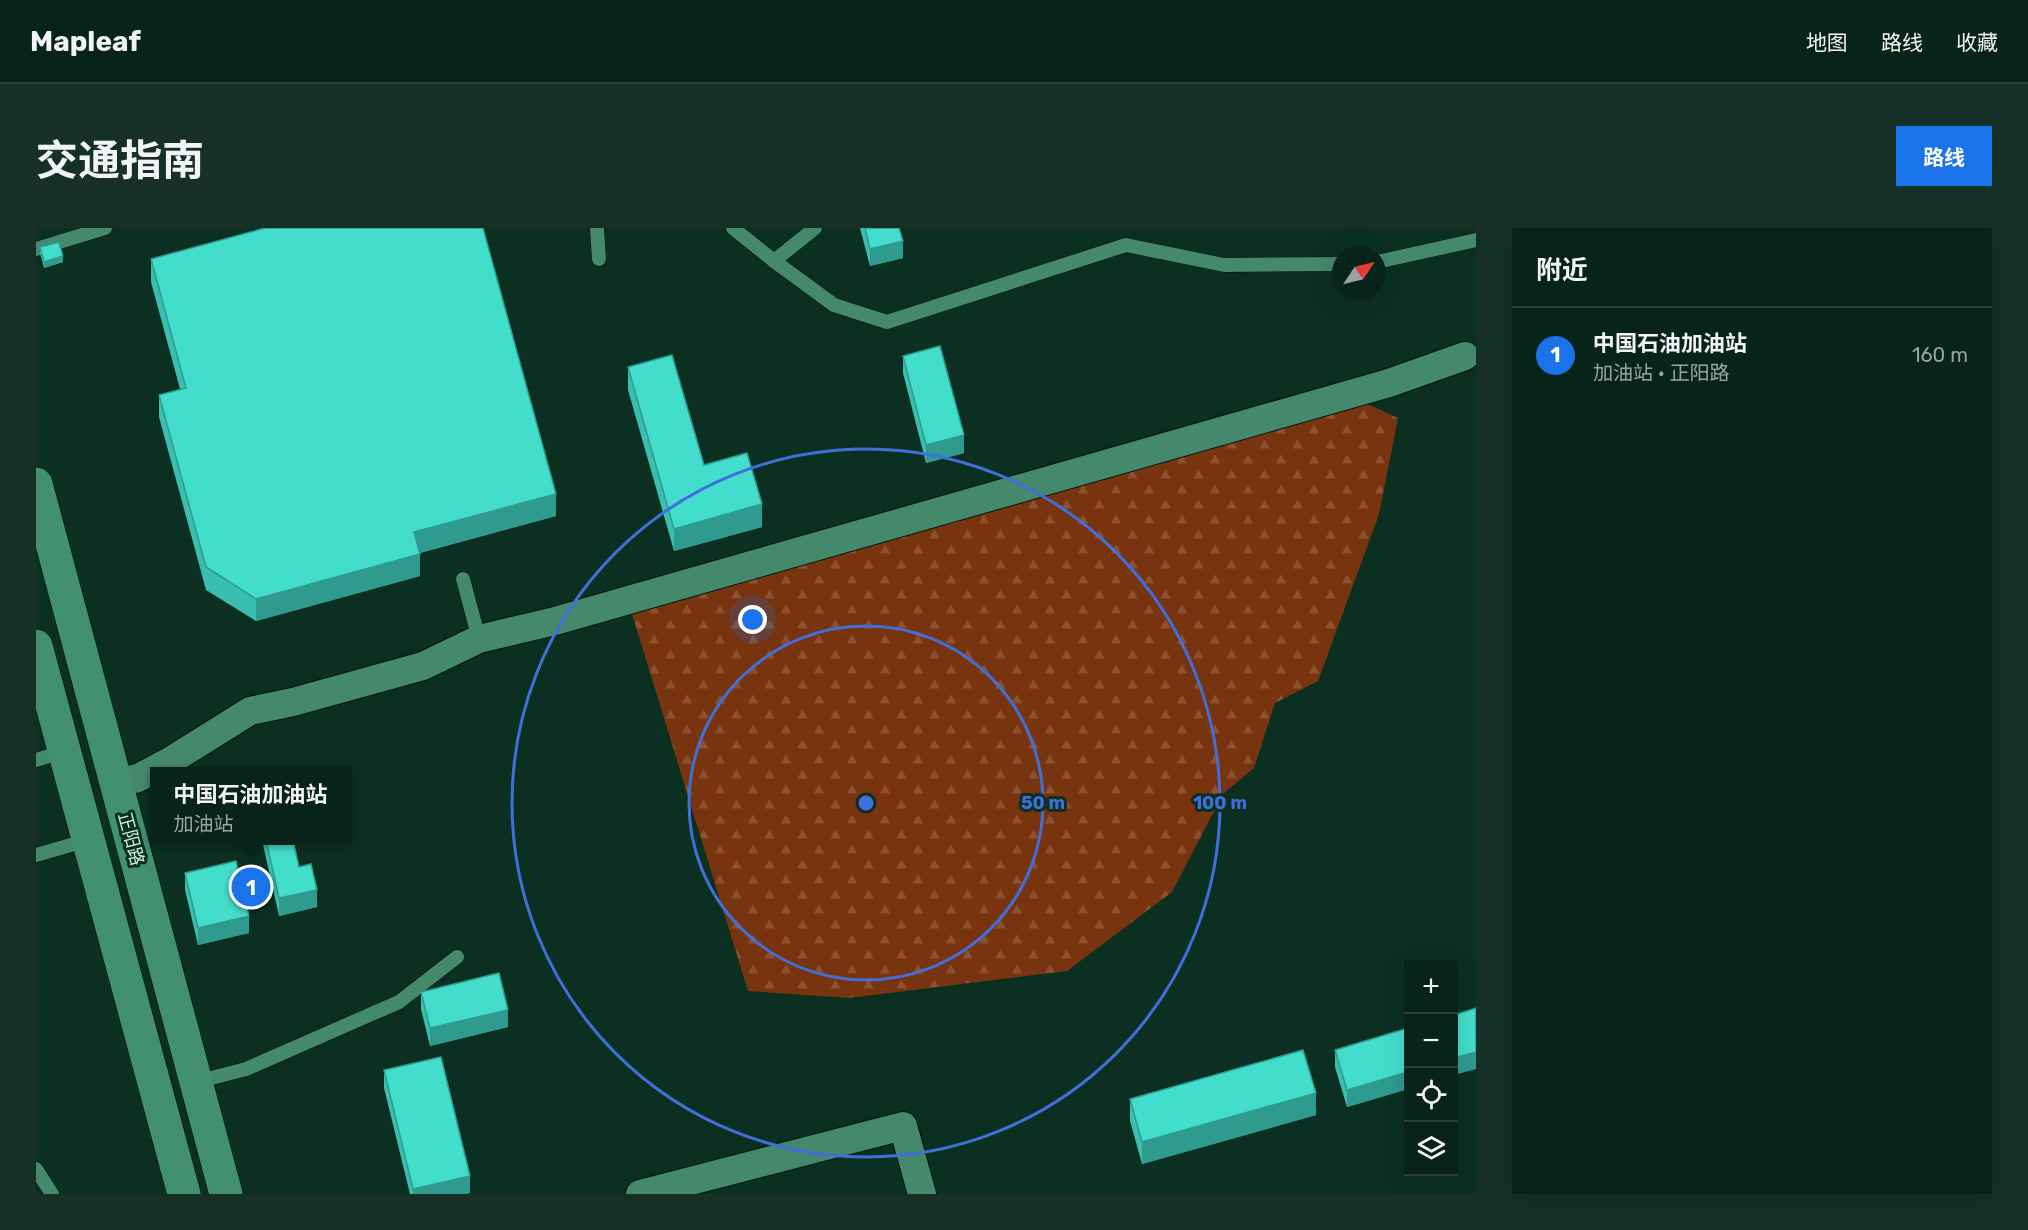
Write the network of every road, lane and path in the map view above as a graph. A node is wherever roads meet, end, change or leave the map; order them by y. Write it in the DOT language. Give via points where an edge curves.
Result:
graph roads {
  1 [pos="105,228"];
  2 [pos="597,228"];
  3 [pos="733,228"];
  4 [pos="815,228"];
  5 [pos="1476,240"];
  6 [pos="36,249"];
  7 [pos="599,259"];
  8 [pos="1386,260"];
  9 [pos="774,261"];
  10 [pos="1332,264"];
  11 [pos="1465,356"];
  12 [pos="36,484"];
  13 [pos="463,579"];
  14 [pos="479,639"];
  15 [pos="37,650"];
  16 [pos="50,756"];
  17 [pos="159,767"];
  18 [pos="150,772"];
  19 [pos="116,783"];
  20 [pos="88,840"];
  21 [pos="36,855"];
  22 [pos="458,957"];
  23 [pos="195,1082"];
  24 [pos="36,1169"];
  25 [pos="52,1194"];
  26 [pos="184,1194"];
  27 [pos="226,1194"];
  28 [pos="640,1194"];
  29 [pos="922,1194"];
  1 -- 6 [label="lane"];
  2 -- 7 [label="lane"];
  3 -- 9 [label="lane"];
  4 -- 9 [label="lane"];
  5 -- 8 [label="lane"];
  9 -- 10 [label="lane" via="834,305 887,322 1126,245 1224,265"];
  11 -- 14 [label="street" via="1389,383 555,621"];
  12 -- 19 [label="main road, 正阳路"];
  13 -- 14 [label="lane"];
  14 -- 17 [label="street" via="423,666 250,711"];
  15 -- 16 [label="main road"];
  16 -- 20 [label="main road"];
  18 -- 19 [label="street"];
  19 -- 23 [label="main road, 正阳路"];
  20 -- 21 [label="lane"];
  20 -- 26 [label="main road"];
  22 -- 23 [label="lane" via="399,1002 246,1069"];
  23 -- 27 [label="main road, 正阳路"];
  24 -- 25 [label="lane"];
  28 -- 29 [label="street" via="903,1126"];
}
